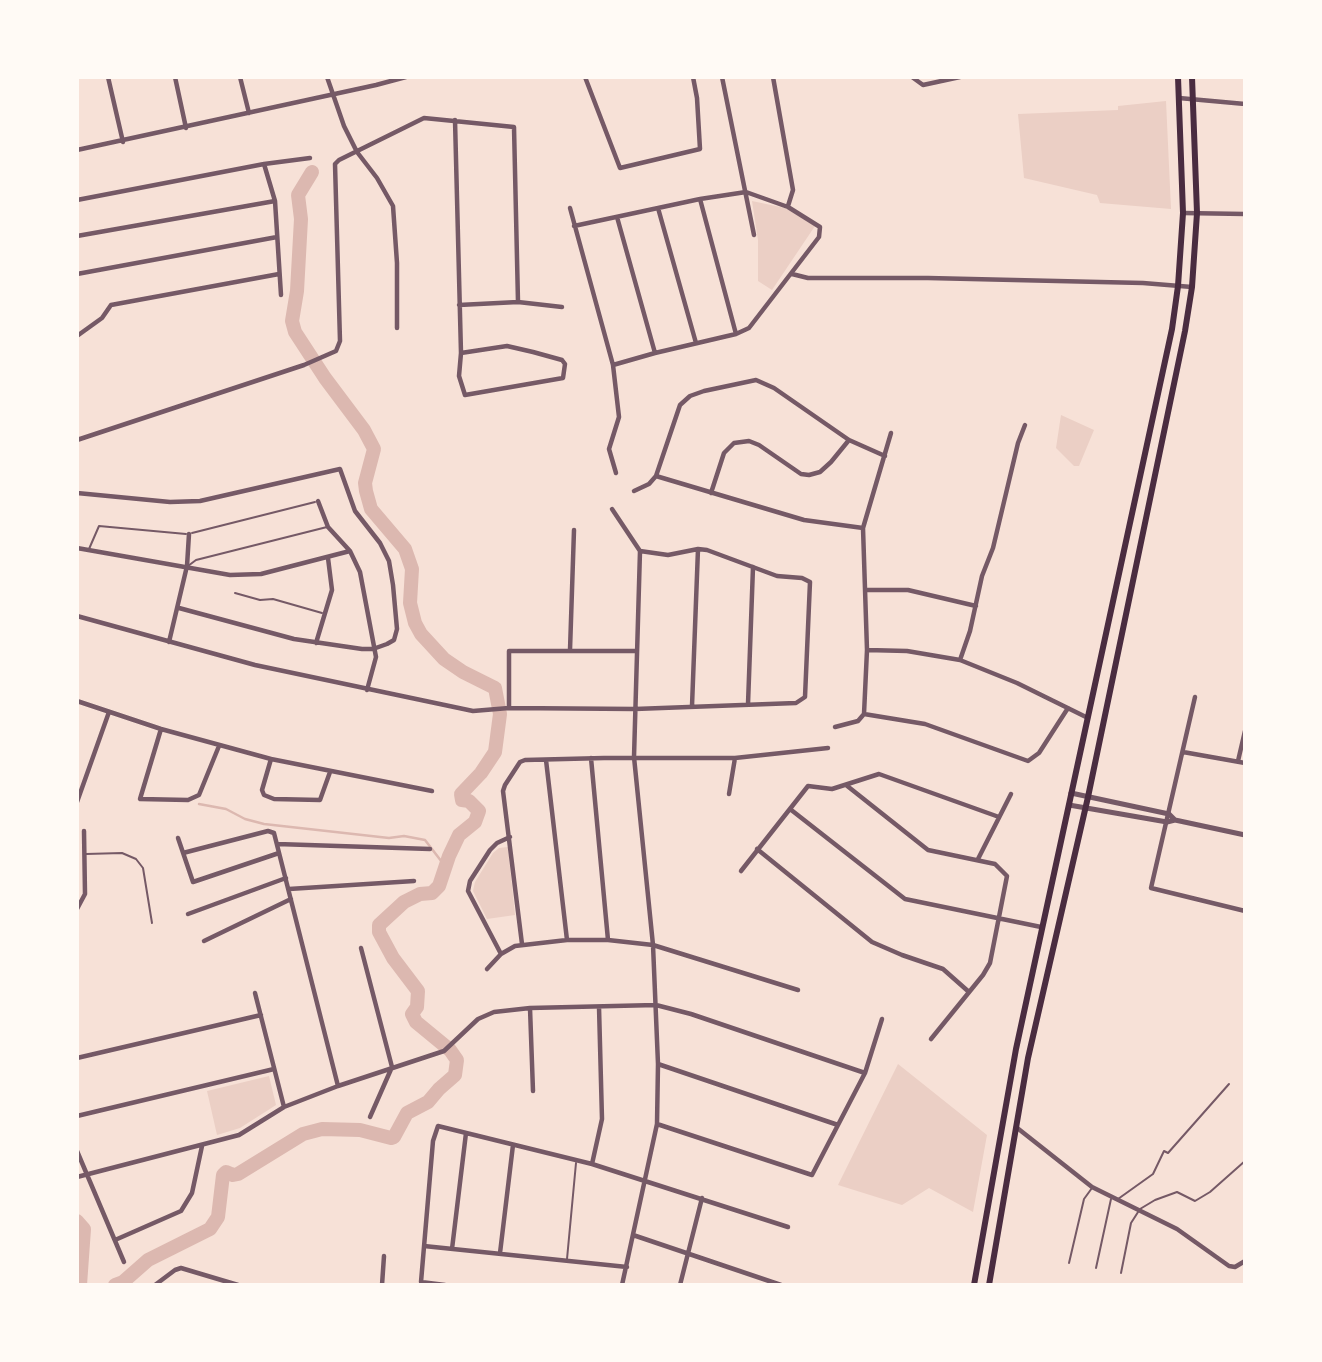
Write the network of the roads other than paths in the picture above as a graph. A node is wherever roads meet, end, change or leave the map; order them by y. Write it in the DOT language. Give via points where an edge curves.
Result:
graph roads {
  1 [pos="108,77"];
  2 [pos="175,77"];
  3 [pos="240,77"];
  4 [pos="327,77"];
  5 [pos="406,77"];
  6 [pos="585,77"];
  7 [pos="693,77"];
  8 [pos="722,77"];
  9 [pos="772,77"];
  10 [pos="912,77"];
  11 [pos="960,77"];
  12 [pos="1178,77"];
  13 [pos="1192,77"];
  14 [pos="332,95"];
  15 [pos="1179,98"];
  16 [pos="1192,98"];
  17 [pos="1245,104"];
  18 [pos="249,113"];
  19 [pos="455,120"];
  20 [pos="186,128"];
  21 [pos="123,142"];
  22 [pos="77,150"];
  23 [pos="357,152"];
  24 [pos="310,158"];
  25 [pos="264,164"];
  26 [pos="746,192"];
  27 [pos="700,199"];
  28 [pos="77,200"];
  29 [pos="275,201"];
  30 [pos="788,207"];
  31 [pos="569,208"];
  32 [pos="658,208"];
  33 [pos="1183,213"];
  34 [pos="1197,213"];
  35 [pos="1245,214"];
  36 [pos="617,217"];
  37 [pos="574,226"];
  38 [pos="754,235"];
  39 [pos="77,236"];
  40 [pos="277,237"];
  41 [pos="77,274"];
  42 [pos="279,274"];
  43 [pos="792,274"];
  44 [pos="1178,286"];
  45 [pos="1192,287"];
  46 [pos="281,295"];
  47 [pos="518,302"];
  48 [pos="459,305"];
  49 [pos="562,307"];
  50 [pos="397,328"];
  51 [pos="736,334"];
  52 [pos="77,336"];
  53 [pos="696,343"];
  54 [pos="461,353"];
  55 [pos="655,353"];
  56 [pos="613,365"];
  57 [pos="1026,425"];
  58 [pos="891,433"];
  59 [pos="77,440"];
  60 [pos="849,440"];
  61 [pos="885,457"];
  62 [pos="616,473"];
  63 [pos="656,476"];
  64 [pos="634,491"];
  65 [pos="77,493"];
  66 [pos="711,493"];
  67 [pos="318,501"];
  68 [pos="611,509"];
  69 [pos="328,527"];
  70 [pos="863,528"];
  71 [pos="574,530"];
  72 [pos="188,534"];
  73 [pos="77,548"];
  74 [pos="698,549"];
  75 [pos="89,550"];
  76 [pos="350,551"];
  77 [pos="640,551"];
  78 [pos="328,558"];
  79 [pos="187,566"];
  80 [pos="753,567"];
  81 [pos="866,590"];
  82 [pos="235,593"];
  83 [pos="976,606"];
  84 [pos="179,608"];
  85 [pos="325,614"];
  86 [pos="77,616"];
  87 [pos="169,642"];
  88 [pos="316,643"];
  89 [pos="373,649"];
  90 [pos="570,650"];
  91 [pos="867,650"];
  92 [pos="636,651"];
  93 [pos="960,660"];
  94 [pos="367,690"];
  95 [pos="1195,697"];
  96 [pos="77,701"];
  97 [pos="748,704"];
  98 [pos="692,706"];
  99 [pos="506,708"];
  100 [pos="1069,708"];
  101 [pos="635,709"];
  102 [pos="109,712"];
  103 [pos="864,714"];
  104 [pos="1088,718"];
  105 [pos="835,727"];
  106 [pos="161,729"];
  107 [pos="1245,732"];
  108 [pos="219,746"];
  109 [pos="828,748"];
  110 [pos="1183,752"];
  111 [pos="634,757"];
  112 [pos="591,758"];
  113 [pos="736,758"];
  114 [pos="271,759"];
  115 [pos="546,760"];
  116 [pos="1238,762"];
  117 [pos="1245,762"];
  118 [pos="330,772"];
  119 [pos="846,785"];
  120 [pos="432,791"];
  121 [pos="1071,793"];
  122 [pos="729,794"];
  123 [pos="1011,794"];
  124 [pos="1088,797"];
  125 [pos="77,802"];
  126 [pos="1069,805"];
  127 [pos="1085,808"];
  128 [pos="790,809"];
  129 [pos="1169,814"];
  130 [pos="999,817"];
  131 [pos="1175,820"];
  132 [pos="1167,822"];
  133 [pos="84,831"];
  134 [pos="1245,835"];
  135 [pos="510,836"];
  136 [pos="178,838"];
  137 [pos="277,844"];
  138 [pos="429,849"];
  139 [pos="757,849"];
  140 [pos="183,853"];
  141 [pos="279,853"];
  142 [pos="77,854"];
  143 [pos="84,854"];
  144 [pos="978,859"];
  145 [pos="741,871"];
  146 [pos="286,878"];
  147 [pos="414,881"];
  148 [pos="289,889"];
  149 [pos="291,899"];
  150 [pos="77,909"];
  151 [pos="1245,911"];
  152 [pos="188,914"];
  153 [pos="1000,918"];
  154 [pos="152,923"];
  155 [pos="1041,927"];
  156 [pos="567,940"];
  157 [pos="608,940"];
  158 [pos="204,942"];
  159 [pos="522,944"];
  160 [pos="653,945"];
  161 [pos="361,948"];
  162 [pos="501,954"];
  163 [pos="487,968"];
  164 [pos="798,990"];
  165 [pos="969,992"];
  166 [pos="255,993"];
  167 [pos="656,1005"];
  168 [pos="599,1007"];
  169 [pos="530,1008"];
  170 [pos="261,1015"];
  171 [pos="882,1018"];
  172 [pos="931,1040"];
  173 [pos="77,1058"];
  174 [pos="658,1064"];
  175 [pos="392,1067"];
  176 [pos="274,1069"];
  177 [pos="865,1073"];
  178 [pos="1228,1084"];
  179 [pos="338,1086"];
  180 [pos="533,1091"];
  181 [pos="284,1107"];
  182 [pos="77,1116"];
  183 [pos="370,1117"];
  184 [pos="657,1124"];
  185 [pos="838,1125"];
  186 [pos="1016,1127"];
  187 [pos="466,1133"];
  188 [pos="513,1145"];
  189 [pos="202,1146"];
  190 [pos="77,1151"];
  191 [pos="576,1160"];
  192 [pos="1245,1161"];
  193 [pos="592,1164"];
  194 [pos="87,1174"];
  195 [pos="77,1177"];
  196 [pos="645,1180"];
  197 [pos="1092,1187"];
  198 [pos="702,1198"];
  199 [pos="1114,1198"];
  200 [pos="1139,1209"];
  201 [pos="788,1227"];
  202 [pos="633,1235"];
  203 [pos="115,1240"];
  204 [pos="424,1246"];
  205 [pos="452,1249"];
  206 [pos="500,1253"];
  207 [pos="688,1254"];
  208 [pos="384,1256"];
  209 [pos="567,1260"];
  210 [pos="1245,1261"];
  211 [pos="124,1262"];
  212 [pos="1069,1263"];
  213 [pos="627,1267"];
  214 [pos="1096,1268"];
  215 [pos="1121,1273"];
  216 [pos="155,1285"];
  217 [pos="238,1285"];
  218 [pos="382,1285"];
  219 [pos="445,1285"];
  220 [pos="622,1285"];
  221 [pos="680,1285"];
  222 [pos="781,1285"];
  223 [pos="974,1285"];
  224 [pos="989,1285"];
  1 -- 21 [label="street"];
  2 -- 20 [label="street"];
  3 -- 18 [label="street"];
  4 -- 14 [label="street"];
  5 -- 14 [label="street"];
  6 -- 7 [label="street" via="620,168 700,149"];
  8 -- 26 [label="street"];
  9 -- 30 [label="street" via="793,190"];
  10 -- 11 [label="street" via="923,85"];
  12 -- 15 [label="main road"];
  13 -- 16 [label="main road"];
  14 -- 18 [label="street"];
  14 -- 23 [label="street"];
  15 -- 16 [label="street"];
  15 -- 33 [label="main road"];
  16 -- 17 [label="street"];
  16 -- 34 [label="main road"];
  18 -- 20 [label="street"];
  19 -- 23 [label="street" via="424,118"];
  19 -- 47 [label="street" via="514,127"];
  19 -- 48 [label="street"];
  20 -- 21 [label="street"];
  21 -- 22 [label="street"];
  23 -- 50 [label="street" via="393,206"];
  23 -- 59 [label="street" via="339,160 334,169 340,341 335,351"];
  24 -- 25 [label="street"];
  25 -- 28 [label="street"];
  25 -- 29 [label="street"];
  26 -- 27 [label="street"];
  26 -- 30 [label="street"];
  26 -- 38 [label="street"];
  27 -- 32 [label="street"];
  27 -- 51 [label="street"];
  29 -- 39 [label="street"];
  29 -- 40 [label="street"];
  30 -- 43 [label="street" via="820,227 819,237"];
  31 -- 37 [label="street"];
  32 -- 36 [label="street"];
  32 -- 53 [label="street"];
  33 -- 34 [label="street"];
  33 -- 44 [label="main road"];
  34 -- 35 [label="street"];
  34 -- 45 [label="main road"];
  36 -- 37 [label="street"];
  36 -- 55 [label="street"];
  37 -- 56 [label="street"];
  40 -- 41 [label="street"];
  40 -- 42 [label="street"];
  42 -- 46 [label="street"];
  42 -- 52 [label="street" via="111,306"];
  43 -- 44 [label="street" via="808,278"];
  43 -- 51 [label="street" via="749,328"];
  44 -- 45 [label="street"];
  44 -- 104 [label="main road"];
  45 -- 124 [label="main road"];
  47 -- 48 [label="street"];
  47 -- 49 [label="street"];
  48 -- 54 [label="street"];
  51 -- 53 [label="street"];
  53 -- 55 [label="street"];
  54 -- 54 [label="street" via="507,346 562,360 563,378 465,396 459,376"];
  55 -- 56 [label="street"];
  56 -- 62 [label="street" via="619,417 610,449"];
  57 -- 83 [label="street"];
  58 -- 61 [label="street"];
  60 -- 61 [label="street"];
  60 -- 63 [label="street" via="756,380 704,391 680,405"];
  60 -- 66 [label="street" via="820,472 809,475 759,445 734,443 724,453"];
  61 -- 70 [label="street"];
  63 -- 64 [label="street"];
  63 -- 66 [label="street"];
  65 -- 89 [label="street" via="200,501 340,469 352,505 389,561 397,629 394,640"];
  66 -- 70 [label="street" via="804,520"];
  67 -- 69 [label="street"];
  67 -- 72 [label="lane"];
  68 -- 77 [label="street"];
  69 -- 76 [label="street"];
  69 -- 79 [label="lane" via="209,556"];
  70 -- 81 [label="street"];
  71 -- 90 [label="street"];
  72 -- 75 [label="lane" via="99,526"];
  72 -- 79 [label="street"];
  73 -- 75 [label="street"];
  74 -- 77 [label="street" via="668,555"];
  74 -- 80 [label="street"];
  74 -- 98 [label="street"];
  75 -- 79 [label="street"];
  76 -- 78 [label="street"];
  76 -- 89 [label="street" via="360,572"];
  77 -- 92 [label="street"];
  78 -- 79 [label="street" via="261,574 229,575"];
  78 -- 85 [label="street" via="332,590"];
  79 -- 84 [label="street"];
  80 -- 97 [label="street"];
  80 -- 97 [label="street" via="777,576 802,578 810,582 810,588 805,697 796,703"];
  81 -- 83 [label="street" via="908,590"];
  81 -- 91 [label="street"];
  82 -- 85 [label="lane"];
  83 -- 93 [label="street"];
  84 -- 87 [label="street"];
  84 -- 88 [label="street"];
  85 -- 88 [label="street"];
  86 -- 87 [label="street"];
  87 -- 94 [label="street"];
  88 -- 89 [label="street"];
  89 -- 94 [label="street" via="376,657"];
  90 -- 92 [label="street"];
  90 -- 99 [label="street" via="509,651"];
  91 -- 93 [label="street" via="907,650"];
  91 -- 103 [label="street"];
  92 -- 101 [label="street"];
  93 -- 100 [label="street"];
  94 -- 99 [label="street" via="473,711"];
  95 -- 110 [label="street"];
  96 -- 102 [label="street"];
  97 -- 98 [label="street"];
  98 -- 101 [label="street"];
  99 -- 101 [label="street"];
  100 -- 103 [label="street" via="1039,753 1028,761 925,724"];
  100 -- 104 [label="street"];
  101 -- 111 [label="street"];
  102 -- 106 [label="street"];
  102 -- 125 [label="street"];
  103 -- 105 [label="street" via="858,721"];
  104 -- 121 [label="main road"];
  106 -- 108 [label="street"];
  106 -- 108 [label="street" via="140,799 199,796"];
  107 -- 116 [label="street"];
  108 -- 114 [label="street"];
  109 -- 113 [label="street"];
  110 -- 116 [label="street"];
  110 -- 129 [label="street"];
  111 -- 112 [label="street"];
  111 -- 113 [label="street"];
  111 -- 160 [label="street"];
  112 -- 115 [label="street"];
  112 -- 157 [label="street"];
  113 -- 122 [label="street"];
  114 -- 118 [label="street"];
  114 -- 118 [label="street" via="262,790 274,799 320,800"];
  115 -- 135 [label="street" via="520,762 505,785"];
  115 -- 156 [label="street"];
  116 -- 117 [label="street"];
  118 -- 120 [label="street"];
  119 -- 128 [label="street" via="808,786"];
  119 -- 130 [label="street" via="878,774"];
  119 -- 144 [label="street" via="928,850"];
  121 -- 124 [label="street"];
  121 -- 126 [label="main road"];
  123 -- 130 [label="street"];
  124 -- 127 [label="main road"];
  124 -- 129 [label="street"];
  126 -- 127 [label="street"];
  126 -- 155 [label="main road"];
  127 -- 132 [label="street"];
  127 -- 186 [label="main road"];
  128 -- 139 [label="street"];
  128 -- 153 [label="street" via="905,899"];
  129 -- 131 [label="street"];
  129 -- 132 [label="street"];
  130 -- 144 [label="street"];
  131 -- 132 [label="street"];
  131 -- 134 [label="street"];
  132 -- 151 [label="street" via="1152,887"];
  133 -- 143 [label="street"];
  135 -- 159 [label="street"];
  135 -- 162 [label="street" via="490,850 468,891"];
  136 -- 140 [label="street"];
  137 -- 138 [label="street"];
  137 -- 140 [label="street" via="272,831"];
  137 -- 141 [label="street"];
  139 -- 145 [label="street"];
  139 -- 165 [label="street" via="872,942 943,969"];
  140 -- 141 [label="street" via="195,882"];
  141 -- 146 [label="street"];
  142 -- 143 [label="street"];
  143 -- 150 [label="street" via="85,894"];
  143 -- 154 [label="lane" via="122,853 136,859 143,869"];
  144 -- 153 [label="street" via="995,864 1007,876"];
  146 -- 148 [label="street"];
  146 -- 152 [label="street"];
  147 -- 148 [label="street"];
  148 -- 149 [label="street"];
  149 -- 158 [label="street"];
  149 -- 179 [label="street"];
  153 -- 155 [label="street"];
  153 -- 165 [label="street" via="990,963"];
  155 -- 223 [label="main road"];
  156 -- 157 [label="street"];
  156 -- 159 [label="street"];
  157 -- 160 [label="street"];
  159 -- 162 [label="street"];
  160 -- 164 [label="street"];
  160 -- 167 [label="street"];
  161 -- 175 [label="street"];
  162 -- 163 [label="street"];
  165 -- 172 [label="street"];
  166 -- 170 [label="street"];
  167 -- 168 [label="street"];
  167 -- 174 [label="street"];
  167 -- 177 [label="street"];
  168 -- 169 [label="street"];
  168 -- 193 [label="street" via="601,1119"];
  169 -- 175 [label="street" via="494,1012 478,1019 444,1051"];
  169 -- 180 [label="street"];
  170 -- 173 [label="street"];
  170 -- 176 [label="street"];
  171 -- 177 [label="street"];
  174 -- 184 [label="street"];
  174 -- 185 [label="street"];
  175 -- 179 [label="street"];
  175 -- 183 [label="street"];
  176 -- 181 [label="street"];
  176 -- 182 [label="street"];
  177 -- 185 [label="street"];
  178 -- 199 [label="lane" via="1168,1153 1164,1151 1153,1174"];
  179 -- 181 [label="street"];
  181 -- 189 [label="street" via="239,1135"];
  184 -- 185 [label="street" via="812,1175"];
  184 -- 196 [label="street"];
  186 -- 197 [label="street"];
  186 -- 224 [label="main road"];
  187 -- 188 [label="street"];
  187 -- 204 [label="street" via="438,1126 432,1141"];
  187 -- 205 [label="street"];
  188 -- 191 [label="street"];
  188 -- 206 [label="street"];
  189 -- 194 [label="street"];
  189 -- 203 [label="street" via="192,1193 181,1211"];
  190 -- 194 [label="street"];
  191 -- 193 [label="street"];
  191 -- 209 [label="lane"];
  192 -- 200 [label="lane" via="1195,1200 1177,1192"];
  193 -- 196 [label="street"];
  194 -- 195 [label="street"];
  194 -- 203 [label="street"];
  196 -- 198 [label="street"];
  196 -- 202 [label="street"];
  197 -- 199 [label="street"];
  197 -- 212 [label="lane" via="1084,1199"];
  198 -- 201 [label="street"];
  198 -- 207 [label="street"];
  199 -- 200 [label="street"];
  199 -- 214 [label="lane"];
  200 -- 210 [label="street" via="1229,1266"];
  200 -- 215 [label="lane" via="1131,1223"];
  202 -- 207 [label="street"];
  202 -- 213 [label="street"];
  203 -- 211 [label="street"];
  204 -- 205 [label="street"];
  204 -- 219 [label="street" via="421,1282"];
  205 -- 206 [label="street"];
  206 -- 209 [label="street"];
  207 -- 221 [label="street"];
  207 -- 222 [label="street"];
  208 -- 218 [label="street"];
  209 -- 213 [label="street"];
  213 -- 220 [label="street"];
  216 -- 217 [label="street" via="181,1268"];
}
